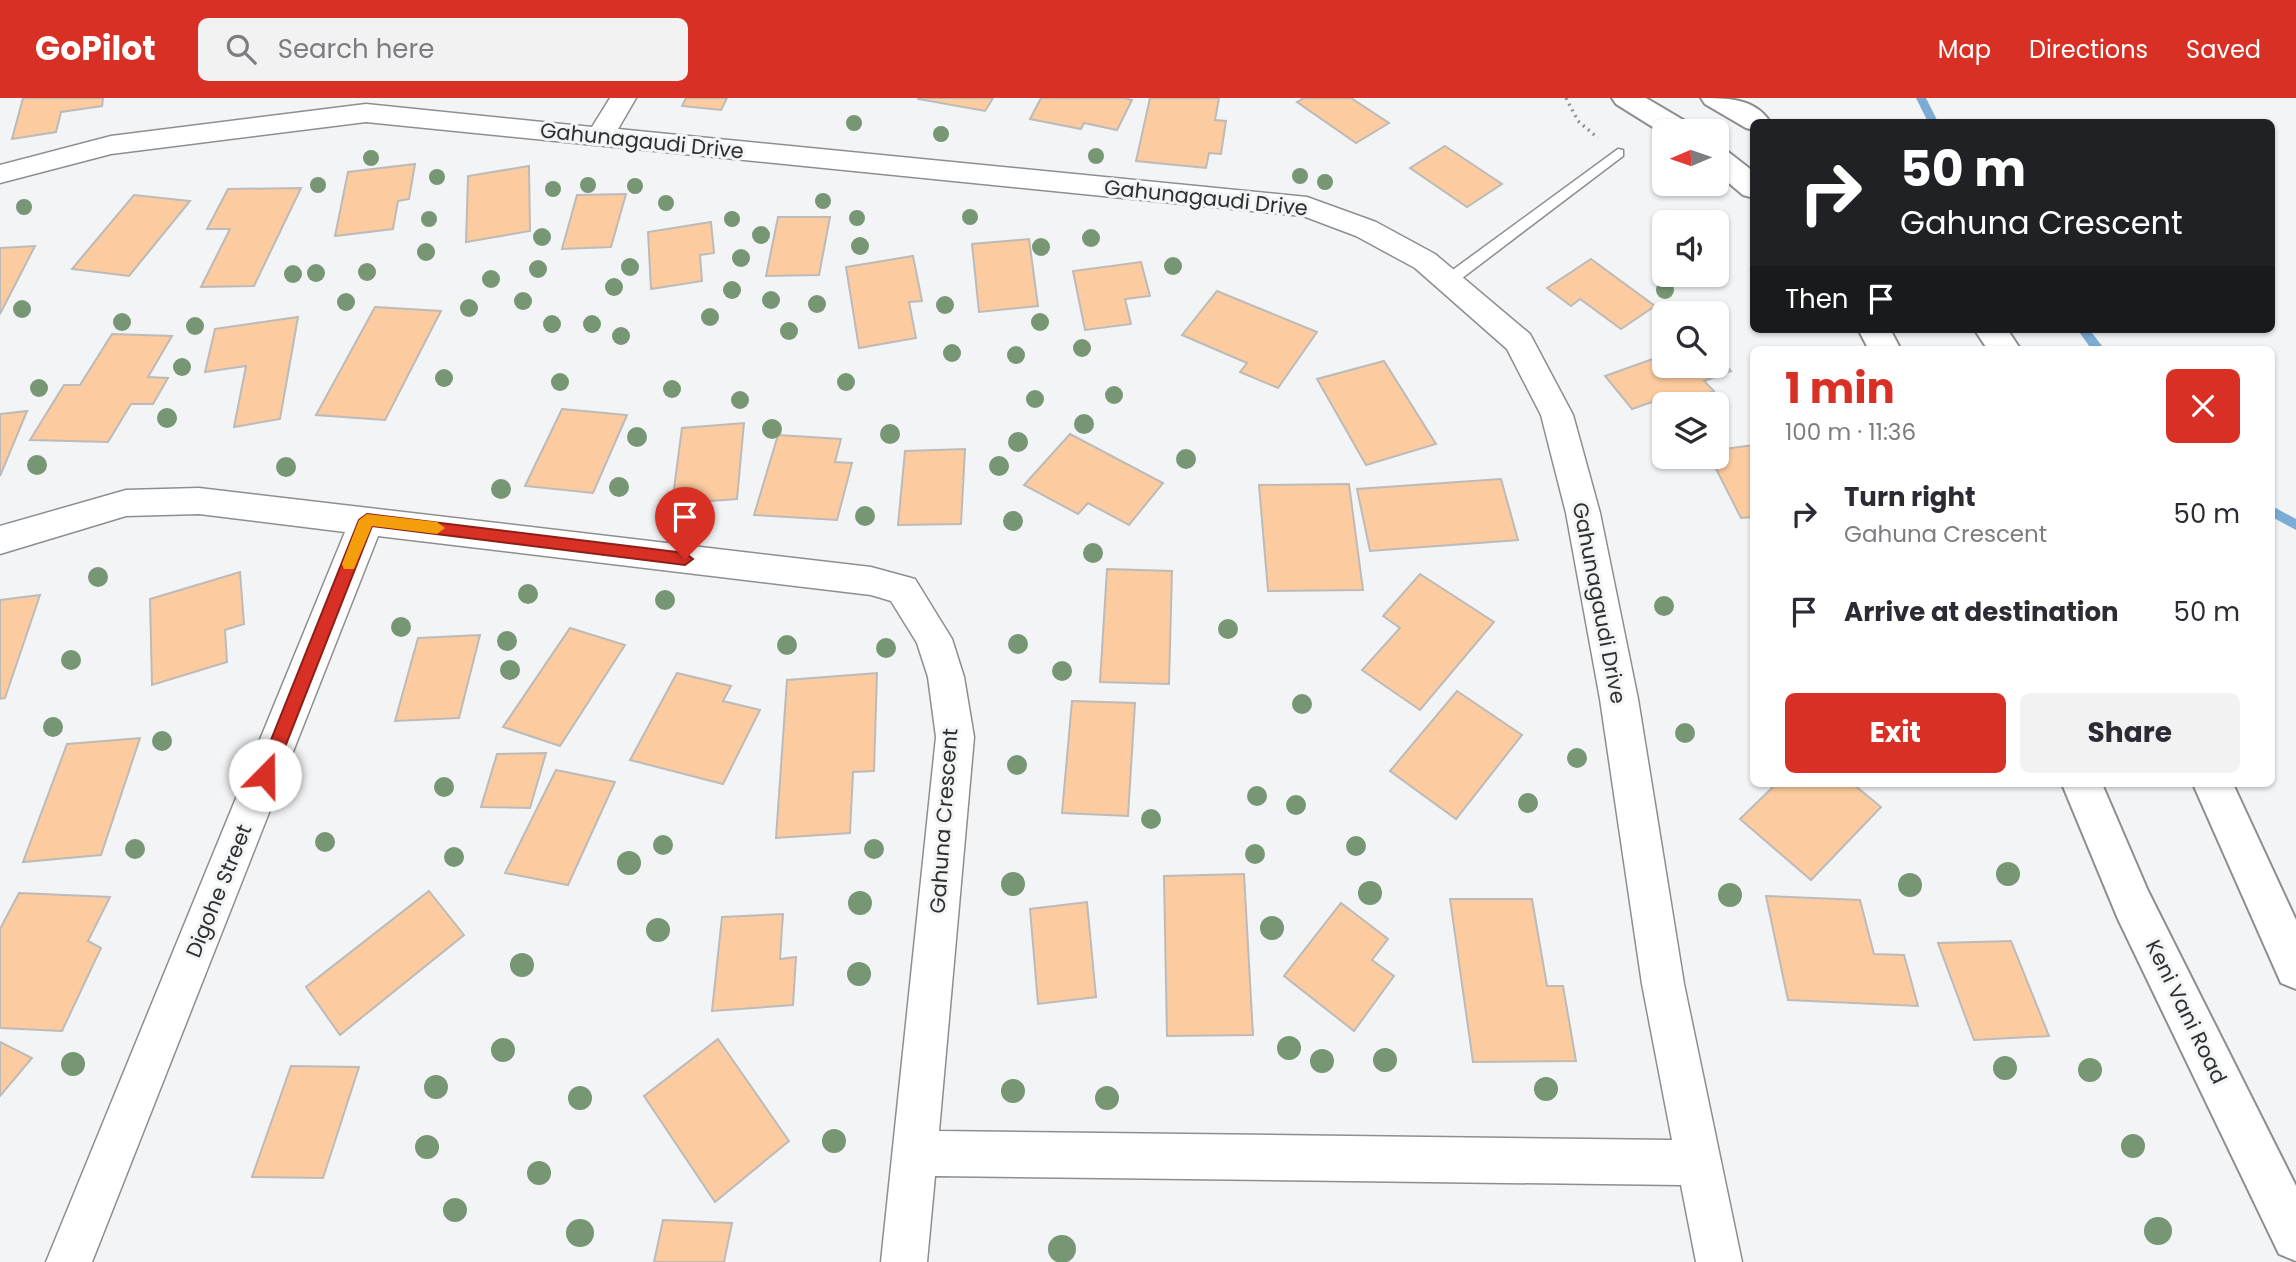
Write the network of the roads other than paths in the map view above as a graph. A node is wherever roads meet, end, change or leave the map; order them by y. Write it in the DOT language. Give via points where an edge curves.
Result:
graph roads {
  1 [pos="623,98"];
  2 [pos="1626,98"];
  3 [pos="1715,98"];
  4 [pos="1660,119"];
  5 [pos="1751,119"];
  6 [pos="600,136"];
  7 [pos="1618,153"];
  8 [pos="1729,168"];
  9 [pos="0,174"];
  10 [pos="1750,185"];
  11 [pos="1448,281"];
  12 [pos="367,520"];
  13 [pos="0,540"];
  14 [pos="2083,787"];
  15 [pos="2214,787"];
  16 [pos="2296,968"];
  17 [pos="915,1153"];
  18 [pos="1699,1163"];
  19 [pos="2296,1237"];
  20 [pos="69,1262"];
  21 [pos="904,1262"];
  22 [pos="1719,1262"];
  1 -- 6 [label="street"];
  2 -- 4 [label="main road"];
  3 -- 5 [label="main road"];
  6 -- 9 [label="street, Gahunagaudi Drive" via="366,113 111,145"];
  6 -- 11 [label="street, Gahunagaudi Drive" via="1307,207 1366,229 1425,261"];
  7 -- 11 [label="lane"];
  8 -- 10 [label="main road"];
  11 -- 18 [label="street, Gahunagaudi Drive" via="1520,342 1557,415 1583,513 1617,686 1663,984"];
  12 -- 13 [label="street, Gahuna Crescent" via="199,501 126,503"];
  12 -- 17 [label="street, Gahuna Crescent" via="903,589 934,639 946,677 955,737"];
  12 -- 20 [label="street, Digohe Street"];
  14 -- 19 [label="main road, Keni Vani Road" via="2133,905"];
  15 -- 16 [label="main road"];
  17 -- 18 [label="street"];
  17 -- 21 [label="street, Gahuna Crescent"];
  18 -- 22 [label="street, Gahunagaudi Drive"];
}
